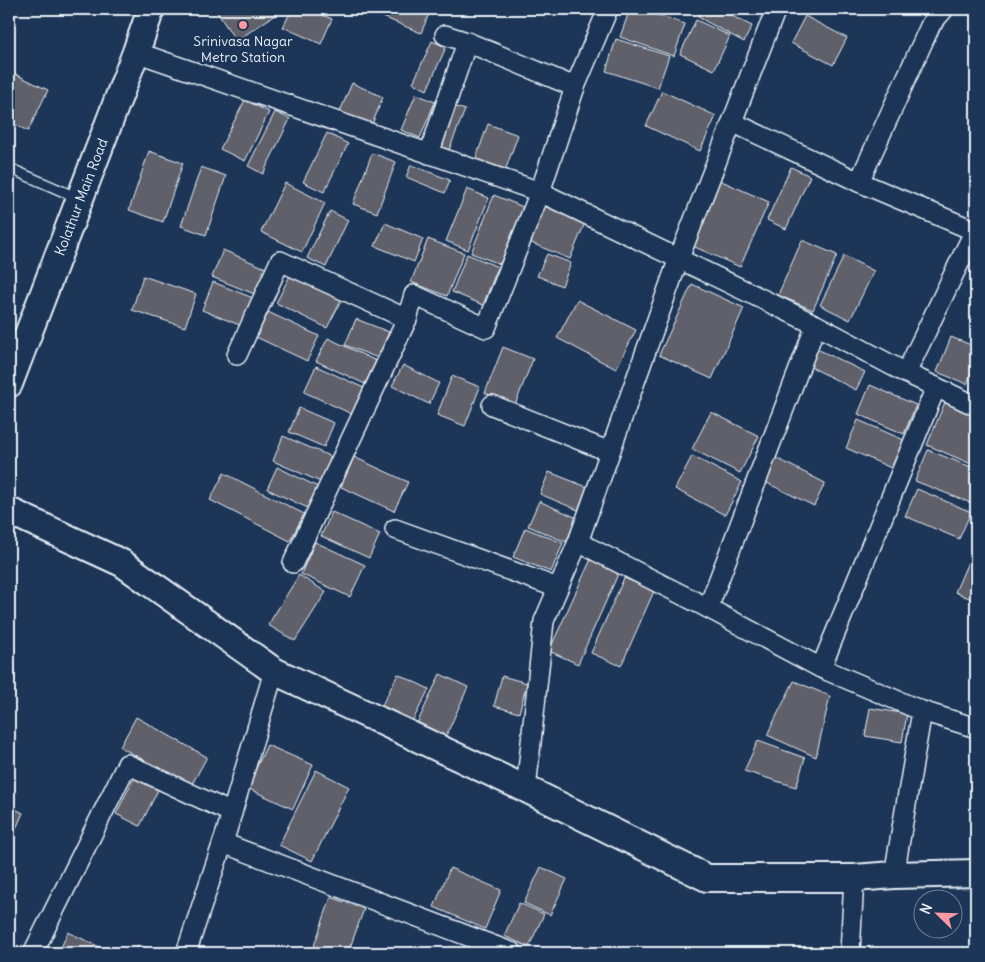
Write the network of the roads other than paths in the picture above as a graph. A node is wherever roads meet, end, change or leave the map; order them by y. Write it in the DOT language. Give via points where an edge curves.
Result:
graph roads {
  1 [pos="151,9"];
  2 [pos="608,9"];
  3 [pos="776,9"];
  4 [pos="944,9"];
  5 [pos="445,35"];
  6 [pos="467,42"];
  7 [pos="136,52"];
  8 [pos="575,87"];
  9 [pos="732,122"];
  10 [pos="430,154"];
  11 [pos="9,168"];
  12 [pos="859,182"];
  13 [pos="540,192"];
  14 [pos="80,199"];
  15 [pos="975,230"];
  16 [pos="679,258"];
  17 [pos="407,319"];
  18 [pos="816,325"];
  19 [pos="236,355"];
  20 [pos="906,373"];
  21 [pos="9,384"];
  22 [pos="936,388"];
  23 [pos="492,405"];
  24 [pos="976,406"];
  25 [pos="610,452"];
  26 [pos="9,511"];
  27 [pos="395,529"];
  28 [pos="578,542"];
  29 [pos="293,563"];
  30 [pos="558,588"];
  31 [pos="708,608"];
  32 [pos="821,668"];
  33 [pos="274,671"];
  34 [pos="922,712"];
  35 [pos="976,728"];
  36 [pos="526,788"];
  37 [pos="232,813"];
  38 [pos="223,843"];
  39 [pos="976,873"];
  40 [pos="894,875"];
  41 [pos="854,878"];
  42 [pos="33,953"];
  43 [pos="186,953"];
  44 [pos="513,953"];
  45 [pos="850,953"];
  1 -- 7 [label="street, Kolathur Main Road"];
  2 -- 8 [label="street"];
  3 -- 9 [label="street"];
  4 -- 12 [label="street" via="932,24"];
  5 -- 6 [label="street"];
  6 -- 8 [label="street"];
  6 -- 10 [label="street"];
  7 -- 10 [label="street"];
  7 -- 14 [label="street, Kolathur Main Road"];
  8 -- 13 [label="street"];
  9 -- 12 [label="street"];
  9 -- 16 [label="street"];
  10 -- 13 [label="street"];
  11 -- 14 [label="lane"];
  12 -- 15 [label="street"];
  13 -- 16 [label="street"];
  13 -- 17 [label="street" via="486,328 414,295"];
  14 -- 21 [label="street, Kolathur Main Road"];
  15 -- 20 [label="street"];
  16 -- 18 [label="street"];
  16 -- 25 [label="street"];
  17 -- 19 [label="street" via="280,261"];
  17 -- 29 [label="street"];
  18 -- 20 [label="street"];
  18 -- 31 [label="street"];
  20 -- 22 [label="street"];
  22 -- 24 [label="street"];
  22 -- 32 [label="street"];
  23 -- 25 [label="street"];
  25 -- 28 [label="street"];
  26 -- 33 [label="street" via="122,563"];
  27 -- 30 [label="street"];
  28 -- 30 [label="street"];
  28 -- 31 [label="street"];
  30 -- 36 [label="street" via="544,621"];
  31 -- 32 [label="street"];
  32 -- 34 [label="street"];
  33 -- 36 [label="street"];
  33 -- 37 [label="street"];
  34 -- 35 [label="street"];
  34 -- 40 [label="street"];
  36 -- 41 [label="street" via="707,878"];
  37 -- 38 [label="street"];
  37 -- 42 [label="street" via="127,764"];
  38 -- 43 [label="street"];
  38 -- 44 [label="street"];
  39 -- 40 [label="street"];
  40 -- 41 [label="street"];
  41 -- 45 [label="street"];
}
